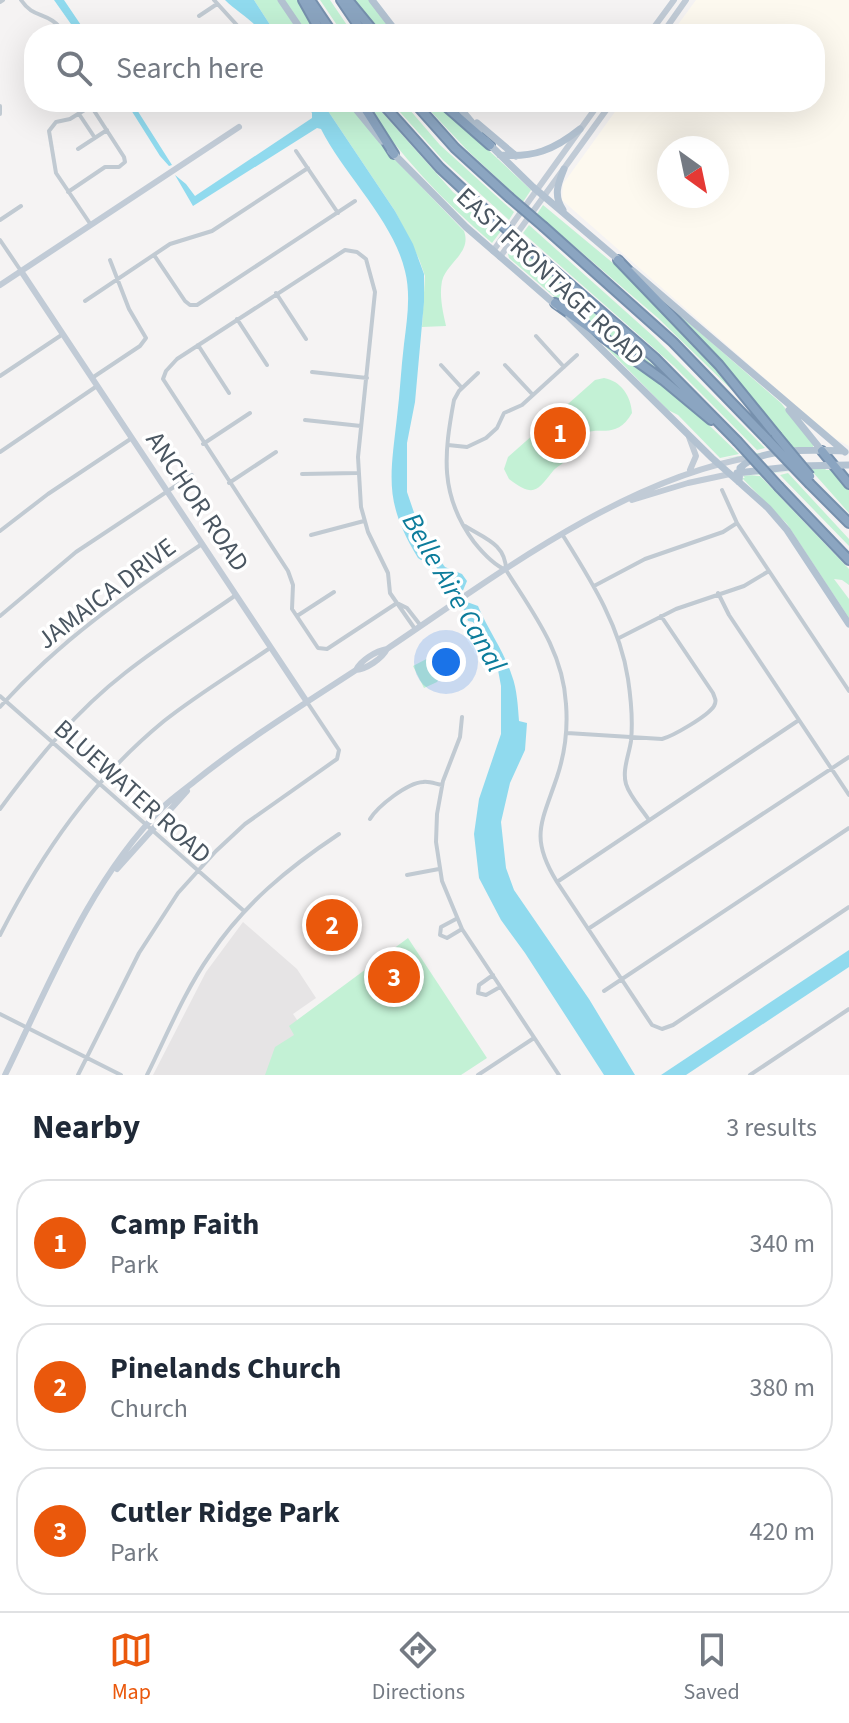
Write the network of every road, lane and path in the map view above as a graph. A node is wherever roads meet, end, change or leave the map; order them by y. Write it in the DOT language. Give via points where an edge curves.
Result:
graph roads {
  1 [pos="21,0"];
  2 [pos="281,0"];
  3 [pos="303,0"];
  4 [pos="310,0"];
  5 [pos="341,0"];
  6 [pos="348,0"];
  7 [pos="372,0"];
  8 [pos="674,0"];
  9 [pos="686,0"];
  10 [pos="216,2"];
  11 [pos="199,16"];
  12 [pos="57,24"];
  13 [pos="236,24"];
  14 [pos="297,24"];
  15 [pos="316,24"];
  16 [pos="326,24"];
  17 [pos="357,24"];
  18 [pos="368,24"];
  19 [pos="390,24"];
  20 [pos="656,24"];
  21 [pos="669,24"];
  22 [pos="0,106"];
  23 [pos="95,112"];
  24 [pos="358,112"];
  25 [pos="367,112"];
  26 [pos="390,112"];
  27 [pos="423,112"];
  28 [pos="452,112"];
  29 [pos="463,112"];
  30 [pos="465,112"];
  31 [pos="593,112"];
  32 [pos="605,112"];
  33 [pos="0,114"];
  34 [pos="79,114"];
  35 [pos="239,127"];
  36 [pos="580,129"];
  37 [pos="107,130"];
  38 [pos="95,138"];
  39 [pos="490,145"];
  40 [pos="78,149"];
  41 [pos="296,151"];
  42 [pos="394,154"];
  43 [pos="500,155"];
  44 [pos="518,157"];
  45 [pos="308,168"];
  46 [pos="564,169"];
  47 [pos="536,190"];
  48 [pos="68,192"];
  49 [pos="543,196"];
  50 [pos="355,201"];
  51 [pos="21,206"];
  52 [pos="338,213"];
  53 [pos="566,215"];
  54 [pos="0,220"];
  55 [pos="91,225"];
  56 [pos="0,240"];
  57 [pos="493,251"];
  58 [pos="154,255"];
  59 [pos="500,257"];
  60 [pos="110,260"];
  61 [pos="618,260"];
  62 [pos="21,271"];
  63 [pos="118,279"];
  64 [pos="0,285"];
  65 [pos="276,293"];
  66 [pos="85,301"];
  67 [pos="555,303"];
  68 [pos="237,319"];
  69 [pos="63,334"];
  70 [pos="536,336"];
  71 [pos="306,339"];
  72 [pos="198,345"];
  73 [pos="577,355"];
  74 [pos="267,365"];
  75 [pos="441,365"];
  76 [pos="505,365"];
  77 [pos="564,367"];
  78 [pos="312,372"];
  79 [pos="478,373"];
  80 [pos="0,376"];
  81 [pos="92,378"];
  82 [pos="367,378"];
  83 [pos="97,386"];
  84 [pos="462,388"];
  85 [pos="229,393"];
  86 [pos="533,395"];
  87 [pos="781,398"];
  88 [pos="250,413"];
  89 [pos="305,420"];
  90 [pos="361,426"];
  91 [pos="688,434"];
  92 [pos="772,437"];
  93 [pos="132,438"];
  94 [pos="737,441"];
  95 [pos="203,444"];
  96 [pos="448,445"];
  97 [pos="822,451"];
  98 [pos="0,452"];
  99 [pos="276,452"];
  100 [pos="847,452"];
  101 [pos="754,457"];
  102 [pos="718,464"];
  103 [pos="832,464"];
  104 [pos="849,465"];
  105 [pos="798,466"];
  106 [pos="357,473"];
  107 [pos="688,473"];
  108 [pos="302,474"];
  109 [pos="192,475"];
  110 [pos="736,477"];
  111 [pos="229,483"];
  112 [pos="849,484"];
  113 [pos="722,490"];
  114 [pos="167,491"];
  115 [pos="629,500"];
  116 [pos="364,521"];
  117 [pos="737,523"];
  118 [pos="849,523"];
  119 [pos="465,526"];
  120 [pos="0,531"];
  121 [pos="562,534"];
  122 [pos="311,535"];
  123 [pos="202,544"];
  124 [pos="499,550"];
  125 [pos="490,558"];
  126 [pos="849,560"];
  127 [pos="506,570"];
  128 [pos="769,571"];
  129 [pos="594,586"];
  130 [pos="334,592"];
  131 [pos="718,593"];
  132 [pos="236,595"];
  133 [pos="397,603"];
  134 [pos="0,616"];
  135 [pos="297,616"];
  136 [pos="661,616"];
  137 [pos="849,624"];
  138 [pos="418,628"];
  139 [pos="619,638"];
  140 [pos="271,647"];
  141 [pos="849,691"];
  142 [pos="0,696"];
  143 [pos="6,701"];
  144 [pos="307,702"];
  145 [pos="0,707"];
  146 [pos="462,717"];
  147 [pos="799,720"];
  148 [pos="567,733"];
  149 [pos="631,738"];
  150 [pos="52,742"];
  151 [pos="849,757"];
  152 [pos="831,769"];
  153 [pos="99,784"];
  154 [pos="442,785"];
  155 [pos="849,795"];
  156 [pos="0,809"];
  157 [pos="370,819"];
  158 [pos="649,820"];
  159 [pos="147,828"];
  160 [pos="849,828"];
  161 [pos="339,834"];
  162 [pos="439,869"];
  163 [pos="196,872"];
  164 [pos="407,875"];
  165 [pos="557,882"];
  166 [pos="849,907"];
  167 [pos="244,911"];
  168 [pos="456,919"];
  169 [pos="462,929"];
  170 [pos="588,929"];
  171 [pos="0,935"];
  172 [pos="493,975"];
  173 [pos="621,980"];
  174 [pos="500,986"];
  175 [pos="604,991"];
  176 [pos="849,1009"];
  177 [pos="0,1014"];
  178 [pos="28,1028"];
  179 [pos="534,1038"];
  180 [pos="87,1057"];
  181 [pos="5,1075"];
  182 [pos="78,1075"];
  183 [pos="121,1075"];
  184 [pos="147,1075"];
  185 [pos="478,1075"];
  186 [pos="559,1075"];
  187 [pos="750,1075"];
  1 -- 12 [label="street" via="28,10"];
  2 -- 14 [label="main road"];
  3 -- 15 [label="highway"];
  4 -- 16 [label="highway"];
  5 -- 17 [label="highway"];
  6 -- 18 [label="highway"];
  7 -- 19 [label="main road"];
  8 -- 20 [label="street"];
  9 -- 21 [label="street"];
  10 -- 11 [label="street"];
  10 -- 13 [label="street"];
  22 -- 33 [label="street"];
  23 -- 37 [label="street"];
  24 -- 42 [label="main road, EAST FRONTAGE ROAD"];
  25 -- 42 [label="highway"];
  26 -- 94 [label="highway, bridge" via="440,168 655,358"];
  27 -- 92 [label="highway, bridge" via="455,148"];
  28 -- 39 [label="highway"];
  29 -- 39 [label="main road"];
  30 -- 44 [label="main road"];
  31 -- 36 [label="street"];
  32 -- 46 [label="street"];
  34 -- 38 [label="street"];
  34 -- 48 [label="street" via="56,122 49,131 55,169"];
  35 -- 55 [label="street"];
  36 -- 44 [label="main road" via="548,151"];
  36 -- 47 [label="street"];
  37 -- 38 [label="street"];
  37 -- 48 [label="street" via="124,164 105,167"];
  38 -- 40 [label="street"];
  39 -- 43 [label="main road"];
  41 -- 45 [label="street"];
  42 -- 57 [label="main road, EAST FRONTAGE ROAD"];
  43 -- 44 [label="main road"];
  43 -- 47 [label="main road"];
  45 -- 52 [label="street"];
  45 -- 58 [label="street" via="212,231"];
  46 -- 49 [label="street"];
  46 -- 53 [label="main road" via="557,193"];
  47 -- 49 [label="main road"];
  47 -- 57 [label="street"];
  48 -- 55 [label="street"];
  49 -- 53 [label="main road"];
  49 -- 59 [label="street"];
  50 -- 52 [label="street"];
  51 -- 54 [label="street"];
  52 -- 58 [label="street" via="201,303 185,301"];
  53 -- 61 [label="main road"];
  55 -- 62 [label="street"];
  56 -- 62 [label="street"];
  57 -- 59 [label="main road, EAST FRONTAGE ROAD"];
  58 -- 63 [label="street"];
  59 -- 67 [label="main road, EAST FRONTAGE ROAD"];
  60 -- 63 [label="street"];
  61 -- 87 [label="main road"];
  61 -- 92 [label="highway" via="719,365"];
  62 -- 64 [label="street"];
  62 -- 69 [label="street, ANCHOR ROAD"];
  63 -- 66 [label="street"];
  63 -- 81 [label="street" via="144,342"];
  65 -- 68 [label="street"];
  65 -- 71 [label="street"];
  65 -- 82 [label="street" via="336,254 361,254 375,304"];
  67 -- 91 [label="main road, EAST FRONTAGE ROAD"];
  67 -- 94 [label="highway"];
  68 -- 72 [label="street"];
  68 -- 74 [label="street"];
  69 -- 80 [label="street"];
  69 -- 81 [label="street, ANCHOR ROAD"];
  70 -- 77 [label="street"];
  72 -- 85 [label="street"];
  72 -- 95 [label="street" via="164,374 167,388"];
  73 -- 77 [label="street"];
  75 -- 84 [label="street"];
  76 -- 86 [label="street"];
  77 -- 86 [label="street"];
  78 -- 82 [label="street"];
  79 -- 84 [label="street"];
  81 -- 83 [label="street, ANCHOR ROAD"];
  82 -- 90 [label="street"];
  83 -- 93 [label="street, ANCHOR ROAD"];
  83 -- 98 [label="street"];
  84 -- 96 [label="street" via="454,400"];
  86 -- 96 [label="street" via="504,413 483,440 467,447"];
  87 -- 97 [label="main road"];
  87 -- 100 [label="main road"];
  88 -- 95 [label="street"];
  89 -- 90 [label="street"];
  90 -- 106 [label="street"];
  91 -- 102 [label="main road, EAST FRONTAGE ROAD"];
  91 -- 107 [label="street" via="696,456"];
  92 -- 118 [label="highway, bridge"];
  93 -- 114 [label="street, ANCHOR ROAD"];
  93 -- 120 [label="street"];
  94 -- 126 [label="highway, bridge"];
  95 -- 111 [label="street"];
  96 -- 119 [label="street" via="446,484"];
  97 -- 100 [label="main road"];
  97 -- 101 [label="main road"];
  97 -- 103 [label="highway"];
  97 -- 105 [label="main road"];
  99 -- 111 [label="street"];
  101 -- 102 [label="street"];
  101 -- 110 [label="main road"];
  102 -- 107 [label="street"];
  102 -- 110 [label="main road, EAST FRONTAGE ROAD"];
  103 -- 104 [label="main road"];
  103 -- 105 [label="main road"];
  103 -- 112 [label="highway"];
  105 -- 110 [label="main road"];
  106 -- 108 [label="street"];
  106 -- 116 [label="street"];
  107 -- 115 [label="street"];
  109 -- 114 [label="street"];
  110 -- 115 [label="street" via="688,483"];
  110 -- 137 [label="main road, EAST FRONTAGE ROAD" via="780,521"];
  111 -- 135 [label="street" via="290,575 291,606"];
  113 -- 117 [label="street"];
  114 -- 123 [label="street, ANCHOR ROAD"];
  114 -- 134 [label="street" via="76,552"];
  115 -- 121 [label="street"];
  116 -- 122 [label="street"];
  116 -- 133 [label="street"];
  117 -- 128 [label="street"];
  117 -- 129 [label="street" via="645,559"];
  119 -- 124 [label="street" via="489,538"];
  119 -- 125 [label="street"];
  121 -- 127 [label="street"];
  121 -- 129 [label="street"];
  123 -- 132 [label="street, ANCHOR ROAD"];
  123 -- 143 [label="street, JAMAICA DRIVE" via="76,632"];
  124 -- 125 [label="street"];
  124 -- 127 [label="street"];
  125 -- 127 [label="street"];
  127 -- 138 [label="street"];
  127 -- 148 [label="street" via="555,653 565,688"];
  128 -- 131 [label="street" via="749,584"];
  128 -- 141 [label="street"];
  129 -- 139 [label="street"];
  130 -- 135 [label="street"];
  131 -- 136 [label="street"];
  131 -- 147 [label="street"];
  132 -- 140 [label="street, ANCHOR ROAD"];
  132 -- 150 [label="street" via="125,672"];
  133 -- 135 [label="street" via="321,650"];
  133 -- 138 [label="street"];
  136 -- 139 [label="street"];
  136 -- 149 [label="street" via="713,693 714,704 669,737"];
  138 -- 144 [label="street"];
  139 -- 149 [label="street" via="628,677"];
  140 -- 144 [label="street, ANCHOR ROAD"];
  140 -- 153 [label="street" via="170,717"];
  142 -- 143 [label="street, BLUEWATER ROAD"];
  143 -- 145 [label="street, JAMAICA DRIVE"];
  143 -- 150 [label="street, BLUEWATER ROAD"];
  144 -- 159 [label="street" via="167,803"];
  144 -- 163 [label="street, ANCHOR ROAD" via="339,754 331,765 245,824"];
  146 -- 154 [label="street"];
  147 -- 152 [label="street"];
  147 -- 158 [label="street"];
  148 -- 149 [label="street"];
  148 -- 165 [label="street" via="541,825 542,849"];
  149 -- 158 [label="street" via="626,783"];
  150 -- 153 [label="street, BLUEWATER ROAD"];
  150 -- 156 [label="street"];
  151 -- 152 [label="street"];
  152 -- 155 [label="street"];
  152 -- 170 [label="street"];
  153 -- 159 [label="street, BLUEWATER ROAD"];
  153 -- 171 [label="street" via="47,850"];
  154 -- 157 [label="street" via="414,784 376,808"];
  154 -- 162 [label="street" via="436,827"];
  158 -- 165 [label="street"];
  159 -- 163 [label="street, BLUEWATER ROAD"];
  159 -- 178 [label="street" via="125,850 78,926"];
  160 -- 173 [label="street"];
  161 -- 167 [label="street" via="281,875"];
  162 -- 164 [label="street"];
  162 -- 168 [label="street"];
  163 -- 167 [label="street, BLUEWATER ROAD"];
  163 -- 180 [label="street" via="149,935"];
  165 -- 170 [label="street"];
  166 -- 173 [label="street" via="673,1025 659,1028 649,1022"];
  167 -- 184 [label="street" via="202,967"];
  168 -- 169 [label="street"];
  168 -- 169 [label="street" via="441,927 440,935 447,938"];
  169 -- 172 [label="street"];
  170 -- 173 [label="street"];
  172 -- 174 [label="street"];
  172 -- 174 [label="street" via="479,985 478,993 486,995"];
  173 -- 175 [label="street"];
  174 -- 179 [label="street"];
  176 -- 187 [label="street"];
  177 -- 178 [label="street"];
  178 -- 180 [label="street"];
  178 -- 181 [label="street"];
  179 -- 185 [label="street"];
  179 -- 186 [label="street"];
  180 -- 182 [label="street"];
  180 -- 183 [label="street"];
}
